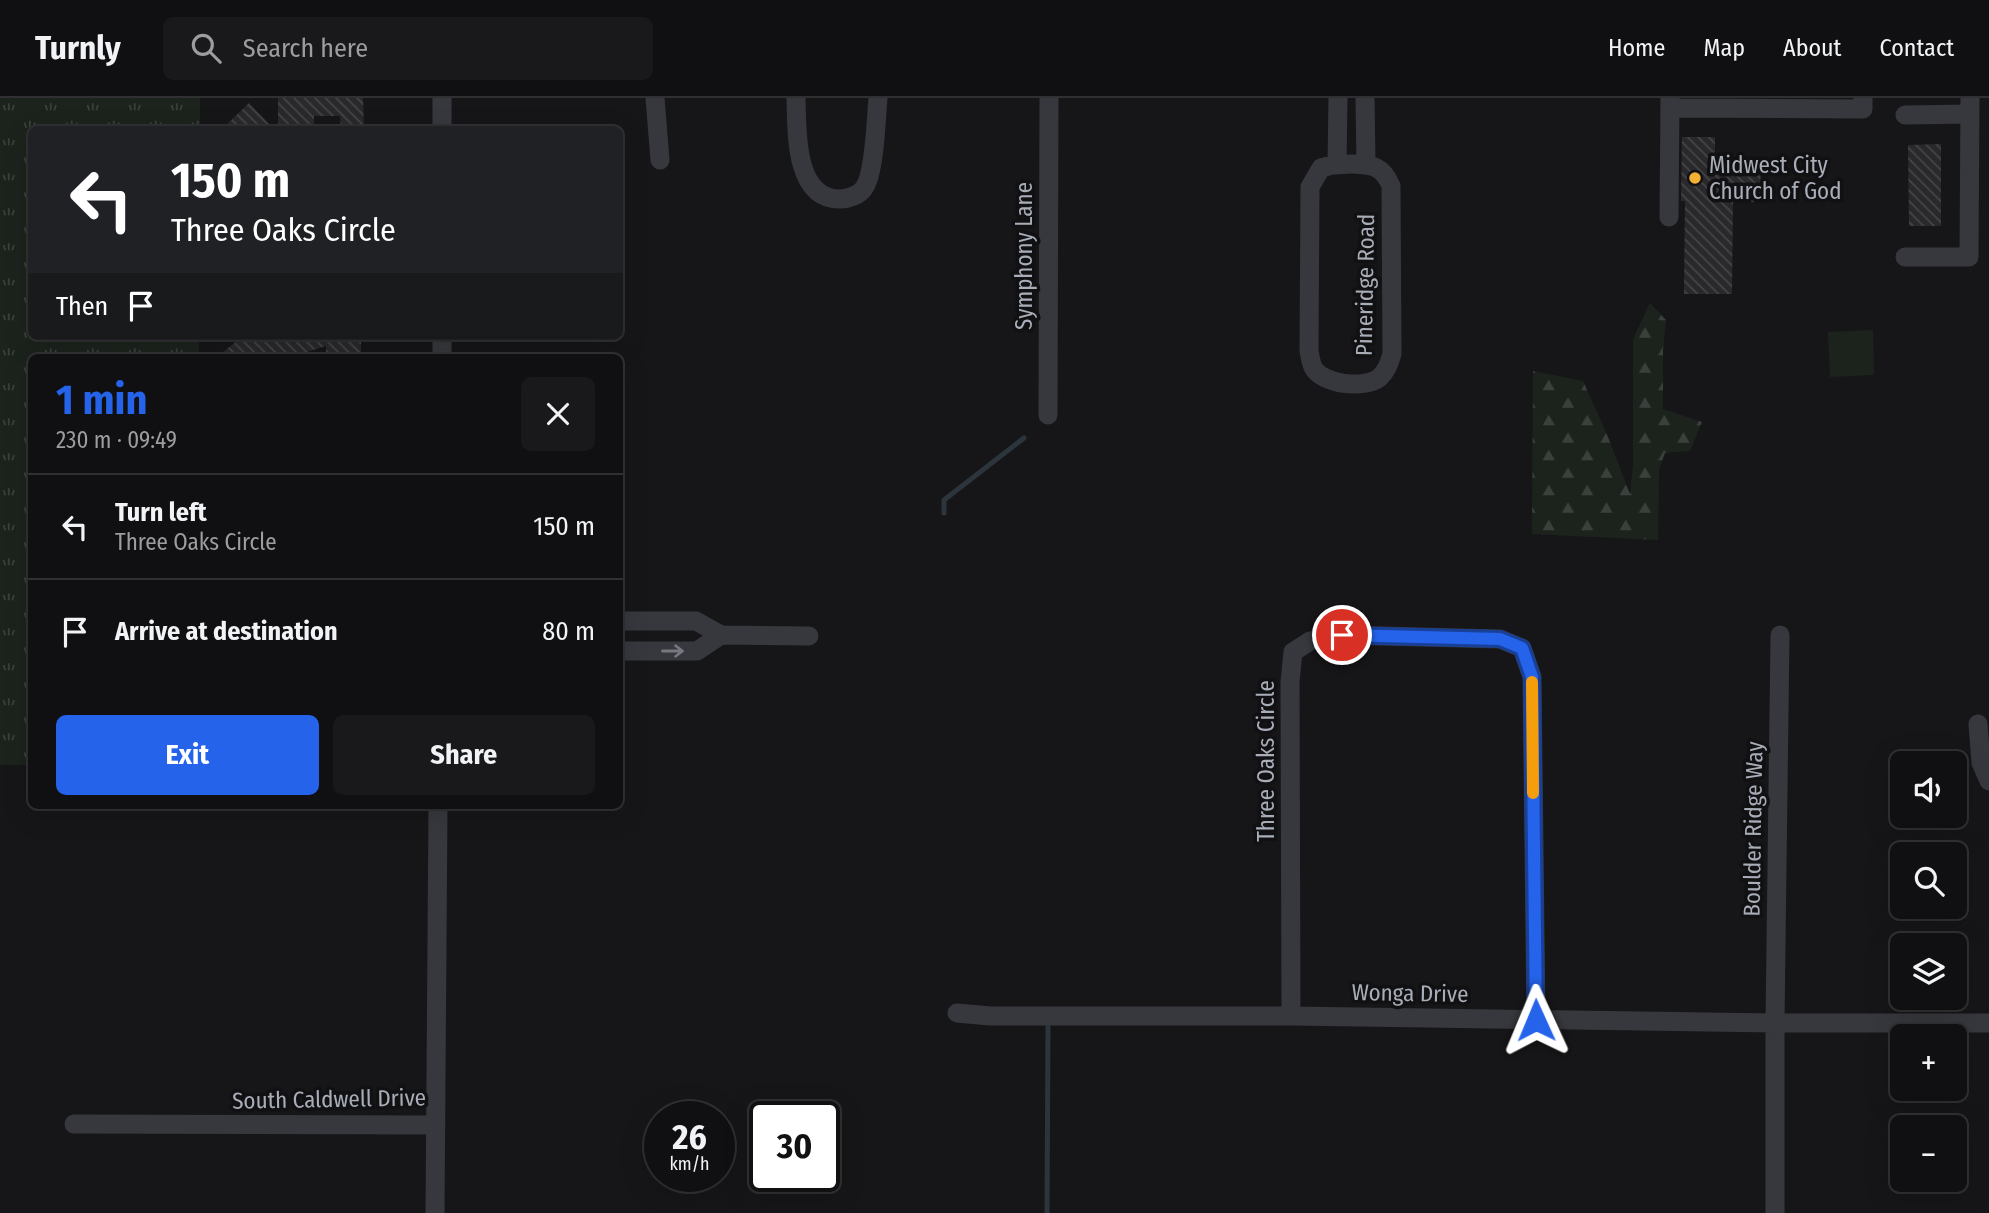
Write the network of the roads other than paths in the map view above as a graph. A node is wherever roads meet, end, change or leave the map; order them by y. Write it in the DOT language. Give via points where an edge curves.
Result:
graph roads {
  1 [pos="442,98"];
  2 [pos="655,98"];
  3 [pos="796,98"];
  4 [pos="878,98"];
  5 [pos="1049,98"];
  6 [pos="1863,98"];
  7 [pos="1670,103"];
  8 [pos="1338,106"];
  9 [pos="1365,106"];
  10 [pos="1970,106"];
  11 [pos="1905,115"];
  12 [pos="442,126"];
  13 [pos="660,160"];
  14 [pos="1366,164"];
  15 [pos="1337,165"];
  16 [pos="1669,217"];
  17 [pos="1905,257"];
  18 [pos="1048,415"];
  19 [pos="623,621"];
  20 [pos="721,635"];
  21 [pos="1780,635"];
  22 [pos="809,636"];
  23 [pos="623,651"];
  24 [pos="1978,724"];
  25 [pos="1989,782"];
  26 [pos="438,809"];
  27 [pos="957,1013"];
  28 [pos="1291,1016"];
  29 [pos="1536,1020"];
  30 [pos="1775,1023"];
  31 [pos="1989,1023"];
  32 [pos="74,1124"];
  33 [pos="436,1125"];
  34 [pos="435,1213"];
  35 [pos="1775,1213"];
  1 -- 12 [label="street"];
  2 -- 13 [label="street"];
  3 -- 4 [label="street" via="802,169 808,183 822,195 845,199 858,194 869,176"];
  5 -- 18 [label="street, Symphony Lane"];
  6 -- 7 [label="street" via="1863,109"];
  7 -- 16 [label="street"];
  8 -- 9 [label="street"];
  8 -- 15 [label="street"];
  9 -- 14 [label="street"];
  10 -- 11 [label="street"];
  10 -- 17 [label="street" via="1969,257"];
  14 -- 15 [label="street"];
  14 -- 15 [label="street, Pineridge Road" via="1381,170 1391,186 1392,354 1388,368 1370,382 1325,379 1313,368 1309,351 1310,187 1321,169"];
  19 -- 20 [label="street" via="696,621"];
  20 -- 22 [label="street"];
  23 -- 20 [label="street, one-way" via="697,651"];
  21 -- 30 [label="street, Boulder Ridge Way"];
  24 -- 25 [label="street" via="1981,762"];
  26 -- 33 [label="street, South Caldwell Drive"];
  27 -- 28 [label="street, Wonga Drive"];
  28 -- 29 [label="street, Wonga Drive"];
  28 -- 29 [label="street, Three Oaks Circle" via="1293,652 1310,641 1342,635 1500,639 1522,648 1532,677"];
  29 -- 30 [label="street, Wonga Drive"];
  30 -- 31 [label="street, Wonga Drive"];
  30 -- 35 [label="street, Boulder Ridge Way"];
  32 -- 33 [label="street, South Caldwell Drive"];
  33 -- 34 [label="street"];
}
